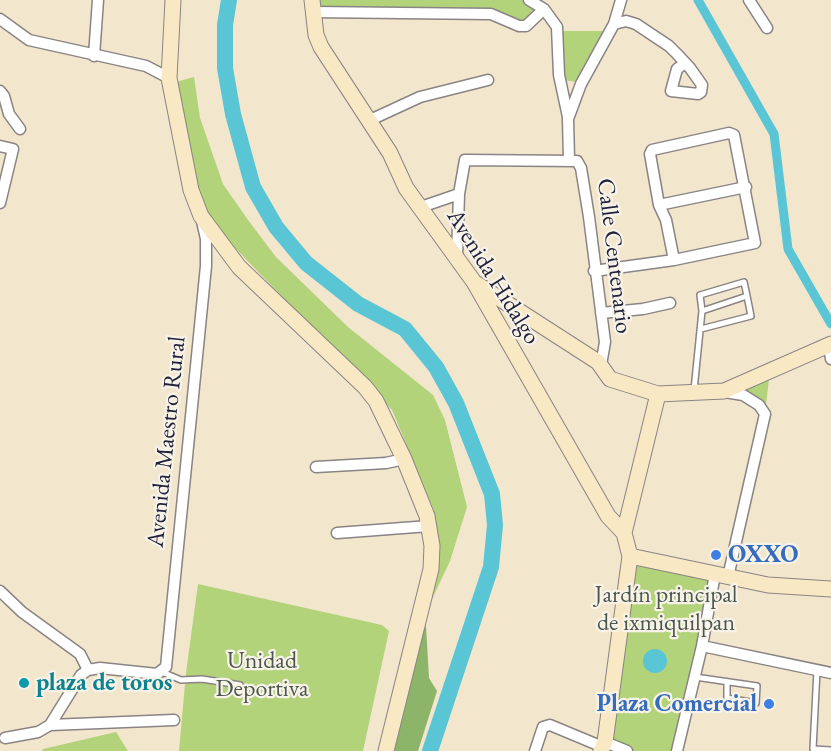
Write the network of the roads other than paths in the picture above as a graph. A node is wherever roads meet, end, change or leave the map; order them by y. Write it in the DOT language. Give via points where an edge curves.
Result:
graph roads {
  1 [pos="98,0"];
  2 [pos="173,0"];
  3 [pos="529,0"];
  4 [pos="621,0"];
  5 [pos="749,0"];
  6 [pos="312,6"];
  7 [pos="544,9"];
  8 [pos="0,19"];
  9 [pos="614,24"];
  10 [pos="766,28"];
  11 [pos="94,56"];
  12 [pos="685,63"];
  13 [pos="169,78"];
  14 [pos="488,80"];
  15 [pos="0,91"];
  16 [pos="568,119"];
  17 [pos="368,121"];
  18 [pos="20,129"];
  19 [pos="0,146"];
  20 [pos="569,160"];
  21 [pos="746,187"];
  22 [pos="459,194"];
  23 [pos="0,203"];
  24 [pos="659,205"];
  25 [pos="421,207"];
  26 [pos="201,216"];
  27 [pos="457,256"];
  28 [pos="674,260"];
  29 [pos="594,271"];
  30 [pos="474,282"];
  31 [pos="747,296"];
  32 [pos="670,303"];
  33 [pos="702,311"];
  34 [pos="601,313"];
  35 [pos="701,329"];
  36 [pos="830,350"];
  37 [pos="601,365"];
  38 [pos="724,392"];
  39 [pos="658,394"];
  40 [pos="694,394"];
  41 [pos="404,459"];
  42 [pos="316,468"];
  43 [pos="429,526"];
  44 [pos="624,532"];
  45 [pos="338,533"];
  46 [pos="630,556"];
  47 [pos="722,576"];
  48 [pos="831,589"];
  49 [pos="0,591"];
  50 [pos="702,646"];
  51 [pos="88,670"];
  52 [pos="817,670"];
  53 [pos="162,672"];
  54 [pos="831,673"];
  55 [pos="695,676"];
  56 [pos="728,682"];
  57 [pos="240,685"];
  58 [pos="174,720"];
  59 [pos="50,725"];
  60 [pos="2,739"];
  61 [pos="603,746"];
  62 [pos="831,750"];
  63 [pos="386,751"];
  64 [pos="535,751"];
  65 [pos="627,751"];
  66 [pos="677,751"];
  1 -- 11 [label="street"];
  2 -- 13 [label="street"];
  3 -- 7 [label="street"];
  4 -- 9 [label="street"];
  5 -- 10 [label="street"];
  6 -- 7 [label="street" via="491,14 519,26 526,26"];
  6 -- 17 [label="street, Avenida Hidalgo" via="321,47"];
  7 -- 16 [label="street" via="556,27 559,75"];
  8 -- 11 [label="street" via="28,40"];
  9 -- 12 [label="street" via="636,24 669,46"];
  9 -- 16 [label="street" via="581,84"];
  11 -- 13 [label="street" via="146,66"];
  12 -- 12 [label="street" via="677,69 671,92 698,94 702,86"];
  13 -- 26 [label="street" via="191,190"];
  14 -- 17 [label="street" via="420,97"];
  15 -- 18 [label="street"];
  16 -- 20 [label="street"];
  17 -- 25 [label="street, Avenida Hidalgo"];
  19 -- 23 [label="street" via="13,149"];
  20 -- 22 [label="street" via="465,160"];
  20 -- 29 [label="street, Calle Centenario" via="577,161 582,168"];
  21 -- 24 [label="street"];
  21 -- 24 [label="street" via="734,135 729,133 652,150"];
  21 -- 28 [label="street" via="755,243"];
  22 -- 25 [label="street"];
  22 -- 27 [label="street"];
  24 -- 28 [label="street"];
  25 -- 27 [label="street, Avenida Hidalgo"];
  26 -- 41 [label="street" via="239,267 365,387 383,413"];
  26 -- 53 [label="street, Avenida Maestro Rural" via="206,266 166,667"];
  27 -- 30 [label="street, Avenida Hidalgo"];
  28 -- 29 [label="street"];
  29 -- 34 [label="street, Calle Centenario"];
  30 -- 37 [label="street"];
  30 -- 44 [label="street, Avenida Hidalgo" via="608,516"];
  31 -- 33 [label="lane"];
  31 -- 33 [label="lane" via="744,282 700,295"];
  31 -- 35 [label="lane" via="751,316"];
  32 -- 34 [label="street"];
  33 -- 35 [label="lane"];
  34 -- 37 [label="street, Calle Centenario"];
  35 -- 40 [label="lane"];
  36 -- 38 [label="street"];
  37 -- 39 [label="street" via="610,379"];
  38 -- 40 [label="street"];
  38 -- 47 [label="street" via="743,395 765,414"];
  39 -- 40 [label="street"];
  39 -- 44 [label="street"];
  41 -- 42 [label="street"];
  41 -- 43 [label="street"];
  43 -- 45 [label="street"];
  43 -- 63 [label="street" via="431,569"];
  44 -- 46 [label="street"];
  46 -- 47 [label="street"];
  46 -- 61 [label="street"];
  47 -- 48 [label="street" via="768,585"];
  47 -- 50 [label="street"];
  49 -- 51 [label="street" via="80,654"];
  50 -- 52 [label="street"];
  50 -- 55 [label="street"];
  51 -- 53 [label="street"];
  51 -- 59 [label="street"];
  52 -- 54 [label="street"];
  52 -- 62 [label="lane" via="813,749"];
  53 -- 57 [label="lane" via="181,680"];
  55 -- 56 [label="lane"];
  55 -- 66 [label="street"];
  56 -- 56 [label="lane" via="757,686 756,704 727,698"];
  58 -- 59 [label="street"];
  59 -- 60 [label="street" via="38,732"];
  61 -- 64 [label="street" via="546,725"];
  61 -- 65 [label="street"];
}
